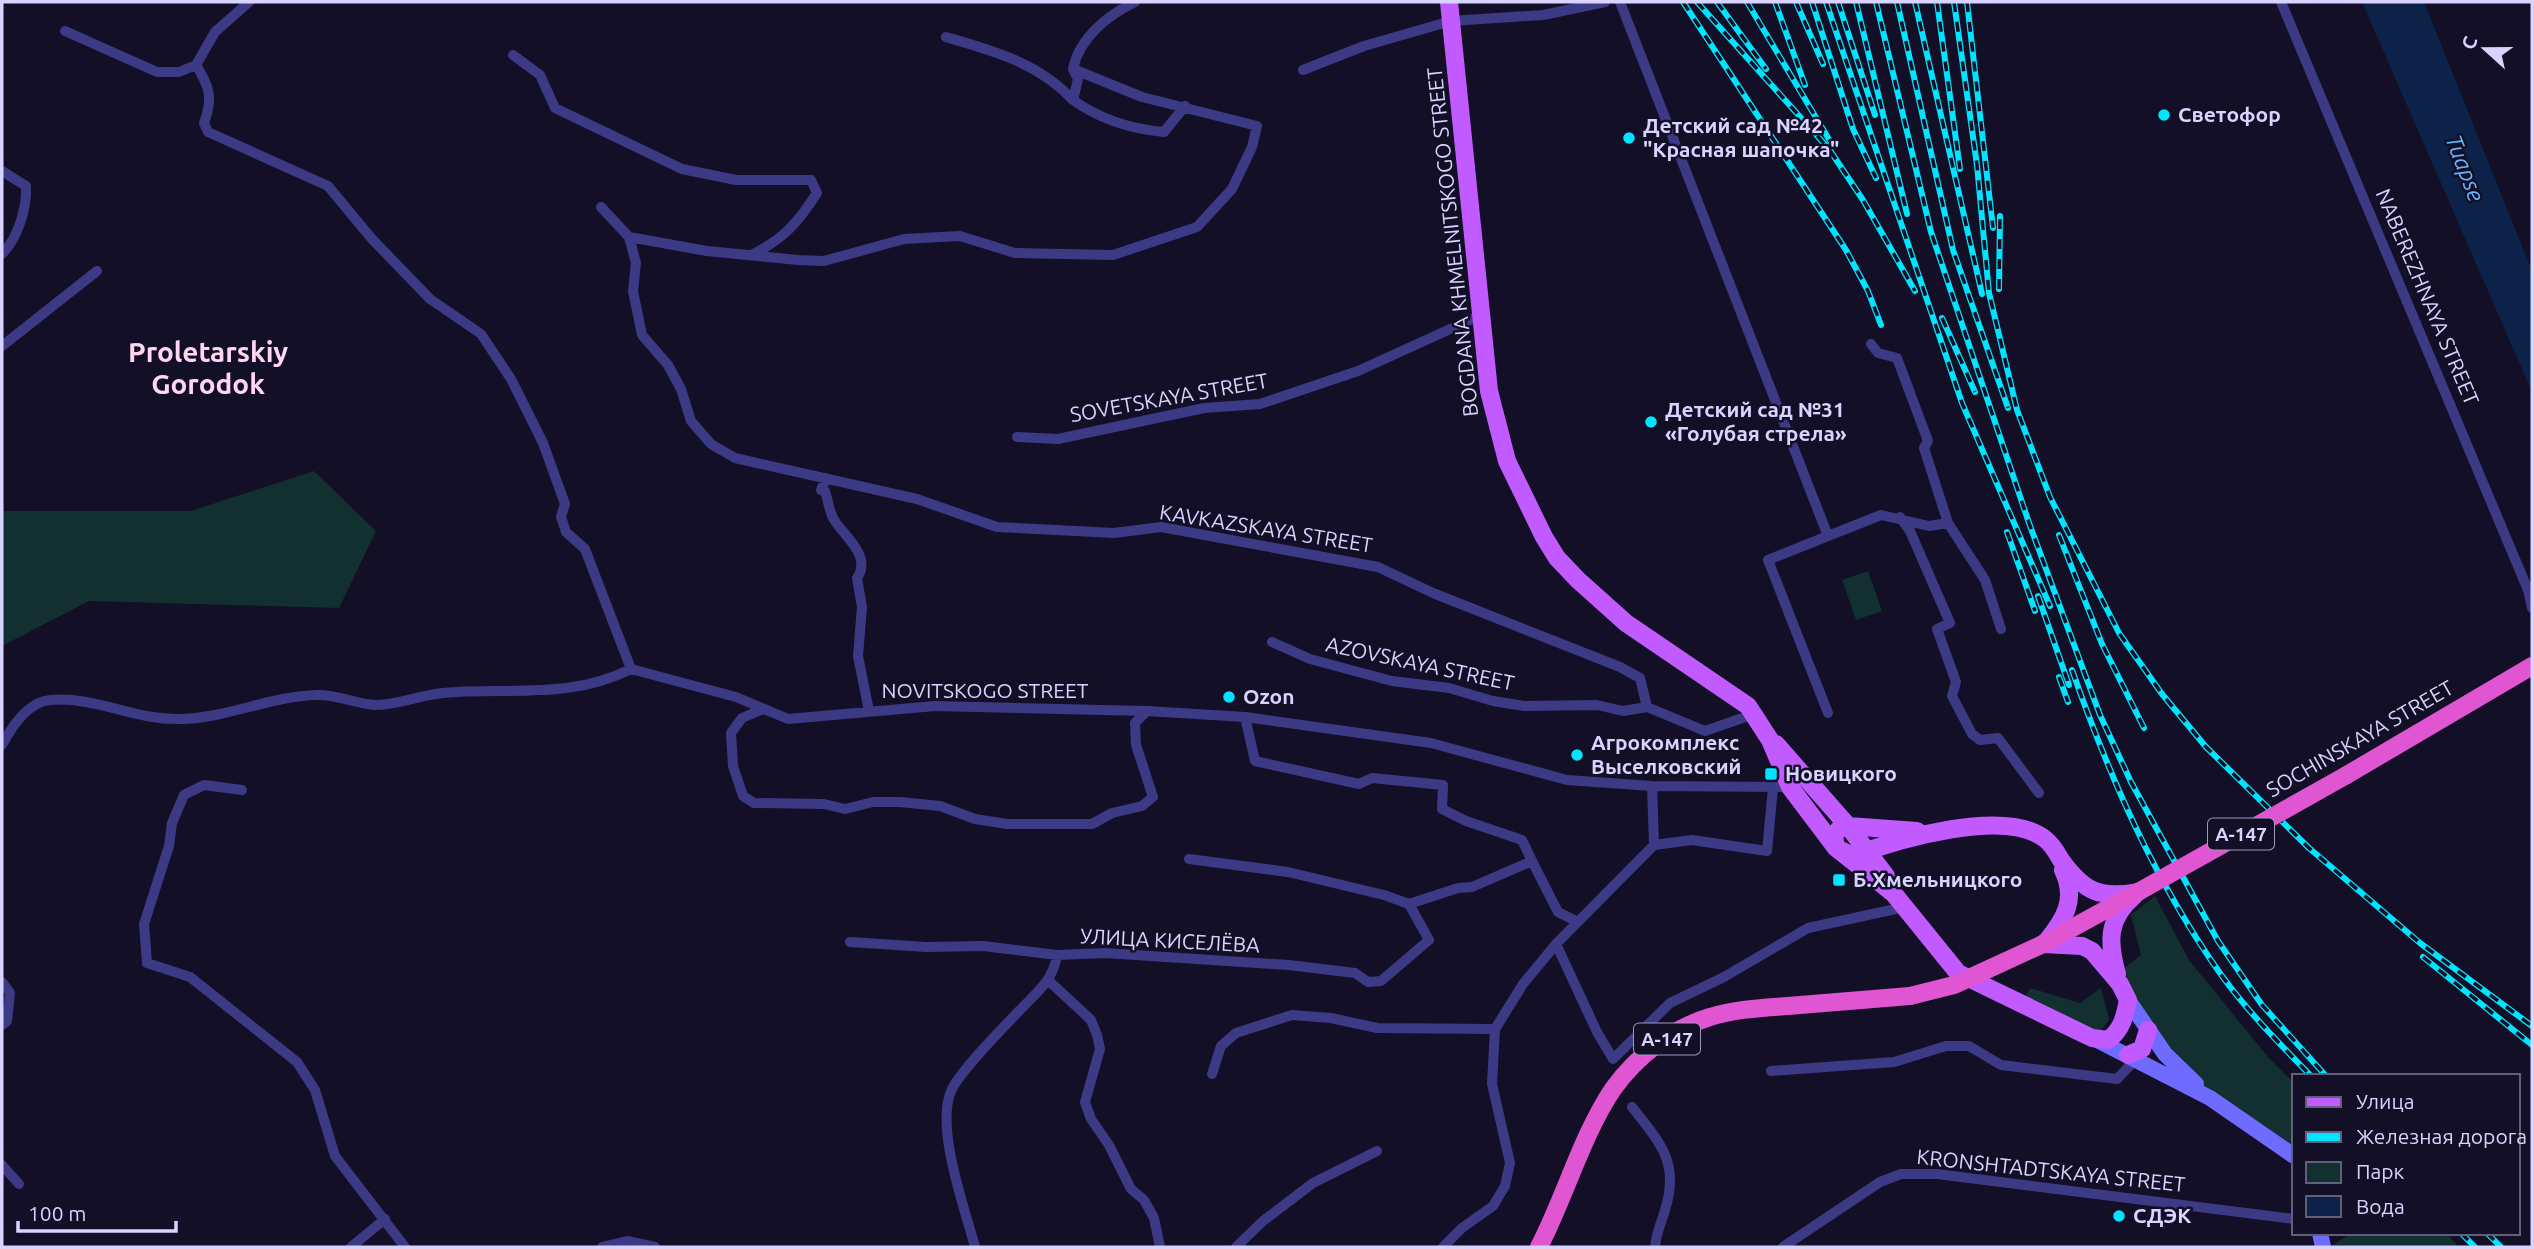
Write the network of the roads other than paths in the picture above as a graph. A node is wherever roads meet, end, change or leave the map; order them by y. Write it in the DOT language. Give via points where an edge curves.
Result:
graph roads {
  1 [pos="249,2"];
  2 [pos="1135,2"];
  3 [pos="1449,2"];
  4 [pos="1605,2"];
  5 [pos="1620,2"];
  6 [pos="2281,2"];
  7 [pos="1451,21"];
  8 [pos="65,31"];
  9 [pos="946,37"];
  10 [pos="513,55"];
  11 [pos="196,65"];
  12 [pos="1073,69"];
  13 [pos="1303,70"];
  14 [pos="1073,100"];
  15 [pos="1185,106"];
  16 [pos="2,171"];
  17 [pos="601,207"];
  18 [pos="629,236"];
  19 [pos="2,254"];
  20 [pos="752,256"];
  21 [pos="97,271"];
  22 [pos="1481,315"];
  23 [pos="1871,344"];
  24 [pos="2,346"];
  25 [pos="1017,437"];
  26 [pos="826,478"];
  27 [pos="1900,517"];
  28 [pos="1948,523"];
  29 [pos="1828,536"];
  30 [pos="2532,608"];
  31 [pos="2001,629"];
  32 [pos="1272,642"];
  33 [pos="2532,666"];
  34 [pos="631,669"];
  35 [pos="1647,707"];
  36 [pos="763,709"];
  37 [pos="869,711"];
  38 [pos="1147,711"];
  39 [pos="1828,713"];
  40 [pos="1754,714"];
  41 [pos="1245,717"];
  42 [pos="2,721"];
  43 [pos="14,722"];
  44 [pos="1770,740"];
  45 [pos="2,745"];
  46 [pos="1652,786"];
  47 [pos="1782,788"];
  48 [pos="242,790"];
  49 [pos="2039,793"];
  50 [pos="1848,826"];
  51 [pos="1933,831"];
  52 [pos="1654,845"];
  53 [pos="1836,848"];
  54 [pos="2054,850"];
  55 [pos="1868,851"];
  56 [pos="1189,859"];
  57 [pos="1532,861"];
  58 [pos="1886,876"];
  59 [pos="2138,892"];
  60 [pos="1899,901"];
  61 [pos="1409,904"];
  62 [pos="1578,922"];
  63 [pos="850,942"];
  64 [pos="1556,944"];
  65 [pos="2043,944"];
  66 [pos="1057,955"];
  67 [pos="1049,981"];
  68 [pos="2,982"];
  69 [pos="2124,992"];
  70 [pos="2,1025"];
  71 [pos="1495,1029"];
  72 [pos="2148,1030"];
  73 [pos="2092,1038"];
  74 [pos="2132,1057"];
  75 [pos="1771,1071"];
  76 [pos="1212,1074"];
  77 [pos="2210,1098"];
  78 [pos="1632,1107"];
  79 [pos="1377,1151"];
  80 [pos="2292,1155"];
  81 [pos="2,1166"];
  82 [pos="19,1184"];
  83 [pos="385,1219"];
  84 [pos="2292,1219"];
  85 [pos="351,1247"];
  86 [pos="405,1247"];
  87 [pos="602,1247"];
  88 [pos="655,1247"];
  89 [pos="975,1247"];
  90 [pos="1160,1247"];
  91 [pos="1236,1247"];
  92 [pos="1443,1247"];
  93 [pos="1539,1247"];
  94 [pos="1656,1247"];
  95 [pos="1783,1247"];
  1 -- 11 [label="street" via="215,32"];
  2 -- 12 [label="street" via="1116,11 1086,40"];
  3 -- 7 [label="main road, BOGDANA KHMELNITSKOGO STREET"];
  4 -- 7 [label="street" via="1543,15"];
  5 -- 29 [label="street"];
  6 -- 30 [label="street, NABEREZHNAYA STREET"];
  7 -- 13 [label="street"];
  7 -- 22 [label="main road, BOGDANA KHMELNITSKOGO STREET"];
  8 -- 11 [label="street" via="157,72 179,72"];
  9 -- 14 [label="street" via="1016,58 1057,83"];
  10 -- 20 [label="street" via="540,75 555,108 682,169 736,180 811,180 817,193 801,218 781,240"];
  11 -- 34 [label="street" via="208,84 211,104 204,123 208,132 328,186 430,299 481,334 511,379 543,443 565,504 561,517 566,532 585,549"];
  12 -- 14 [label="street" via="1078,79"];
  12 -- 15 [label="street" via="1142,97"];
  14 -- 15 [label="street" via="1093,114 1137,130 1164,132"];
  15 -- 20 [label="street" via="1257,126 1232,189 1197,227 1113,255 1015,253 960,236 904,239 824,261"];
  16 -- 19 [label="street" via="26,186 27,201"];
  17 -- 18 [label="street"];
  18 -- 20 [label="street"];
  18 -- 26 [label="street, KAVKAZSKAYA STREET" via="642,335 668,365 691,421 711,444 736,458"];
  21 -- 24 [label="street"];
  22 -- 25 [label="street, SOVETSKAYA STREET" via="1358,370 1260,404 1204,408 1058,439"];
  22 -- 40 [label="main road, BOGDANA KHMELNITSKOGO STREET" via="1499,438 1524,503 1557,558 1626,623 1730,691"];
  23 -- 28 [label="street" via="1878,353 1897,358 1928,441 1924,448"];
  26 -- 35 [label="street, KAVKAZSKAYA STREET" via="917,499 997,527 1114,533 1161,527 1378,567 1620,667 1640,678"];
  26 -- 37 [label="street" via="821,490 831,514 861,557 858,656"];
  27 -- 28 [label="street" via="1929,526"];
  27 -- 29 [label="street" via="1881,515"];
  27 -- 49 [label="street" via="1950,623 1937,629 1956,682 1952,696 1972,734 1980,740 1998,738"];
  28 -- 31 [label="street" via="1985,580"];
  29 -- 39 [label="street" via="1768,560"];
  32 -- 35 [label="street, AZOVSKAYA STREET" via="1310,659 1392,681 1449,688 1493,701 1524,706 1597,705 1623,711"];
  33 -- 59 [label="highway, SOCHINSKAYA STREET / А-147, bridge"];
  34 -- 36 [label="street, NOVITSKOGO STREET" via="736,696"];
  34 -- 43 [label="street" via="609,680 532,693 443,693 374,705 320,695 183,720 149,718 95,702 47,700"];
  35 -- 40 [label="street" via="1705,731"];
  36 -- 37 [label="street, NOVITSKOGO STREET" via="788,719"];
  36 -- 38 [label="street" via="742,718 731,733 733,766 743,796 754,803 824,804 845,809 900,802 940,806 1007,824 1092,824 1112,813 1142,806 1153,797 1136,745 1135,723"];
  37 -- 38 [label="street, NOVITSKOGO STREET" via="935,706"];
  38 -- 41 [label="street, NOVITSKOGO STREET"];
  40 -- 44 [label="main road, BOGDANA KHMELNITSKOGO STREET"];
  41 -- 46 [label="street, NOVITSKOGO STREET" via="1431,743 1567,780"];
  41 -- 57 [label="street" via="1255,761 1359,784 1372,778 1443,785 1442,809 1522,841"];
  42 -- 43 [label="street"];
  43 -- 45 [label="street"];
  44 -- 47 [label="main road"];
  44 -- 50 [label="main road" via="1789,755"];
  46 -- 47 [label="street, NOVITSKOGO STREET"];
  46 -- 52 [label="street"];
  47 -- 52 [label="street" via="1767,852 1692,840"];
  47 -- 53 [label="main road"];
  48 -- 83 [label="street" via="204,785 184,795 144,924 147,963 190,977 297,1062 316,1090 335,1156"];
  50 -- 51 [label="main road"];
  50 -- 53 [label="main road" via="1834,835"];
  50 -- 55 [label="main road"];
  51 -- 54 [label="main road, А-147" via="2028,830"];
  51 -- 55 [label="main road"];
  51 -- 58 [label="main road" via="1895,850"];
  52 -- 62 [label="street"];
  53 -- 55 [label="main road" via="1853,856"];
  53 -- 60 [label="main road"];
  54 -- 59 [label="main road, А-147" via="2075,879 2096,893"];
  54 -- 65 [label="main road, А-147" via="2069,883 2070,903 2061,924"];
  55 -- 58 [label="main road"];
  56 -- 61 [label="street" via="1288,873"];
  57 -- 61 [label="street" via="1472,887"];
  57 -- 62 [label="street" via="1558,912"];
  58 -- 60 [label="main road"];
  59 -- 65 [label="highway, А-147"];
  59 -- 69 [label="main road, А-147" via="2117,914 2109,939"];
  60 -- 64 [label="street" via="1808,928 1670,1003 1613,1059"];
  60 -- 73 [label="main road" via="1958,973"];
  61 -- 66 [label="street, УЛИЦА КИСЕЛЁВА" via="1429,940 1381,981 1289,965 1105,953"];
  62 -- 64 [label="street"];
  63 -- 66 [label="street, УЛИЦА КИСЕЛЁВА" via="983,946"];
  64 -- 71 [label="street"];
  65 -- 69 [label="main road, А-147" via="2082,946 2101,960"];
  65 -- 93 [label="highway, А-147, bridge" via="1955,985 1910,996 1738,1010 1708,1017 1680,1031 1641,1057 1613,1089"];
  66 -- 67 [label="street"];
  67 -- 89 [label="street" via="952,1089 947,1125"];
  67 -- 90 [label="street" via="1091,1020 1100,1049 1085,1102 1131,1189 1154,1217"];
  68 -- 70 [label="street" via="10,993 7,1021"];
  69 -- 72 [label="main road"];
  69 -- 73 [label="main road" via="2124,1021 2108,1040"];
  71 -- 76 [label="street" via="1377,1028 1292,1015 1236,1033 1221,1046"];
  71 -- 92 [label="street" via="1492,1084 1510,1163 1505,1186 1493,1206"];
  72 -- 74 [label="main road" via="2142,1049"];
  72 -- 77 [label="main road" via="2165,1054"];
  73 -- 74 [label="main road"];
  74 -- 75 [label="street" via="2117,1079 2001,1065 1969,1046 1946,1046 1894,1062"];
  74 -- 77 [label="main road"];
  77 -- 80 [label="main road"];
  78 -- 94 [label="street" via="1660,1143 1672,1180"];
  79 -- 91 [label="street" via="1312,1183"];
  81 -- 82 [label="street"];
  83 -- 85 [label="street"];
  83 -- 86 [label="street"];
  84 -- 95 [label="street, KRONSHTADTSKAYA STREET" via="1937,1174 1901,1174 1880,1182"];
  87 -- 88 [label="street" via="627,1241"];
}
